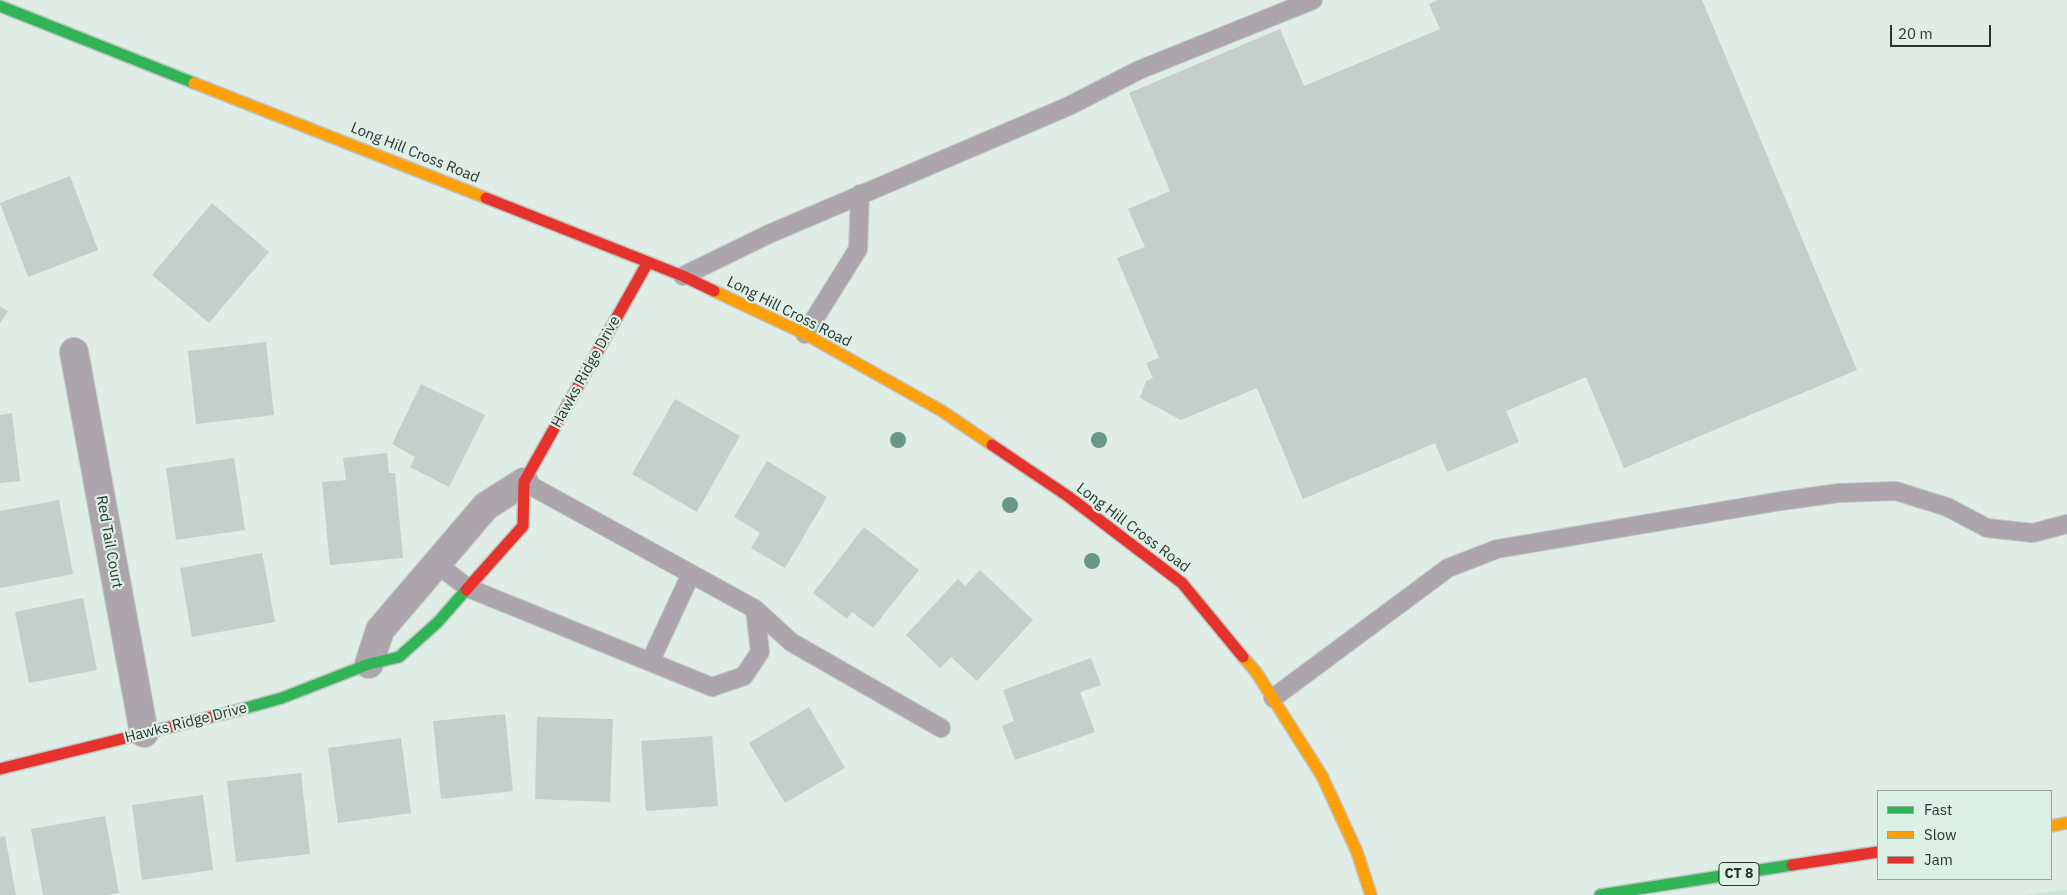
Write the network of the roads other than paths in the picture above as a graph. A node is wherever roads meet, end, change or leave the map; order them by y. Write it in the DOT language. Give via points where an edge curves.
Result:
graph roads {
  1 [pos="1313,0"];
  2 [pos="0,6"];
  3 [pos="860,194"];
  4 [pos="648,262"];
  5 [pos="683,276"];
  6 [pos="805,334"];
  7 [pos="74,352"];
  8 [pos="524,482"];
  9 [pos="2067,524"];
  10 [pos="437,564"];
  11 [pos="690,574"];
  12 [pos="468,588"];
  13 [pos="755,609"];
  14 [pos="650,662"];
  15 [pos="369,664"];
  16 [pos="1273,698"];
  17 [pos="941,728"];
  18 [pos="144,733"];
  19 [pos="0,769"];
  20 [pos="2067,823"];
  21 [pos="2052,826"];
  22 [pos="1877,852"];
  23 [pos="1371,895"];
  24 [pos="1600,895"];
  1 -- 3 [label="lane" via="1139,70 1069,106"];
  2 -- 4 [label="main road, Long Hill Cross Road"];
  3 -- 5 [label="lane"];
  3 -- 6 [label="lane" via="858,249"];
  4 -- 5 [label="main road, Long Hill Cross Road"];
  4 -- 8 [label="main road, Hawks Ridge Drive"];
  5 -- 6 [label="main road, Long Hill Cross Road"];
  6 -- 16 [label="main road, Long Hill Cross Road" via="942,411 1068,497 1182,583 1256,672"];
  7 -- 18 [label="street, Red Tail Court"];
  8 -- 10 [label="street, Hawks Ridge Drive" via="486,506"];
  8 -- 11 [label="lane"];
  8 -- 12 [label="main road, Hawks Ridge Drive" via="523,526"];
  9 -- 16 [label="lane" via="2033,533 1987,528 1947,507 1896,491 1848,493 1781,501 1497,549 1448,568"];
  10 -- 12 [label="lane"];
  10 -- 15 [label="street, Hawks Ridge Drive" via="380,630"];
  11 -- 13 [label="lane"];
  11 -- 14 [label="lane"];
  12 -- 14 [label="lane"];
  12 -- 15 [label="main road, Hawks Ridge Drive" via="438,622 399,657"];
  13 -- 14 [label="lane" via="760,652 744,676 712,687"];
  13 -- 17 [label="lane" via="791,642"];
  15 -- 18 [label="main road, Hawks Ridge Drive" via="282,698"];
  16 -- 23 [label="main road, Long Hill Cross Road" via="1322,776 1357,852"];
  18 -- 19 [label="main road, Hawks Ridge Drive"];
  20 -- 21 [label="main road"];
  22 -- 24 [label="main road, CT 8"];
}
